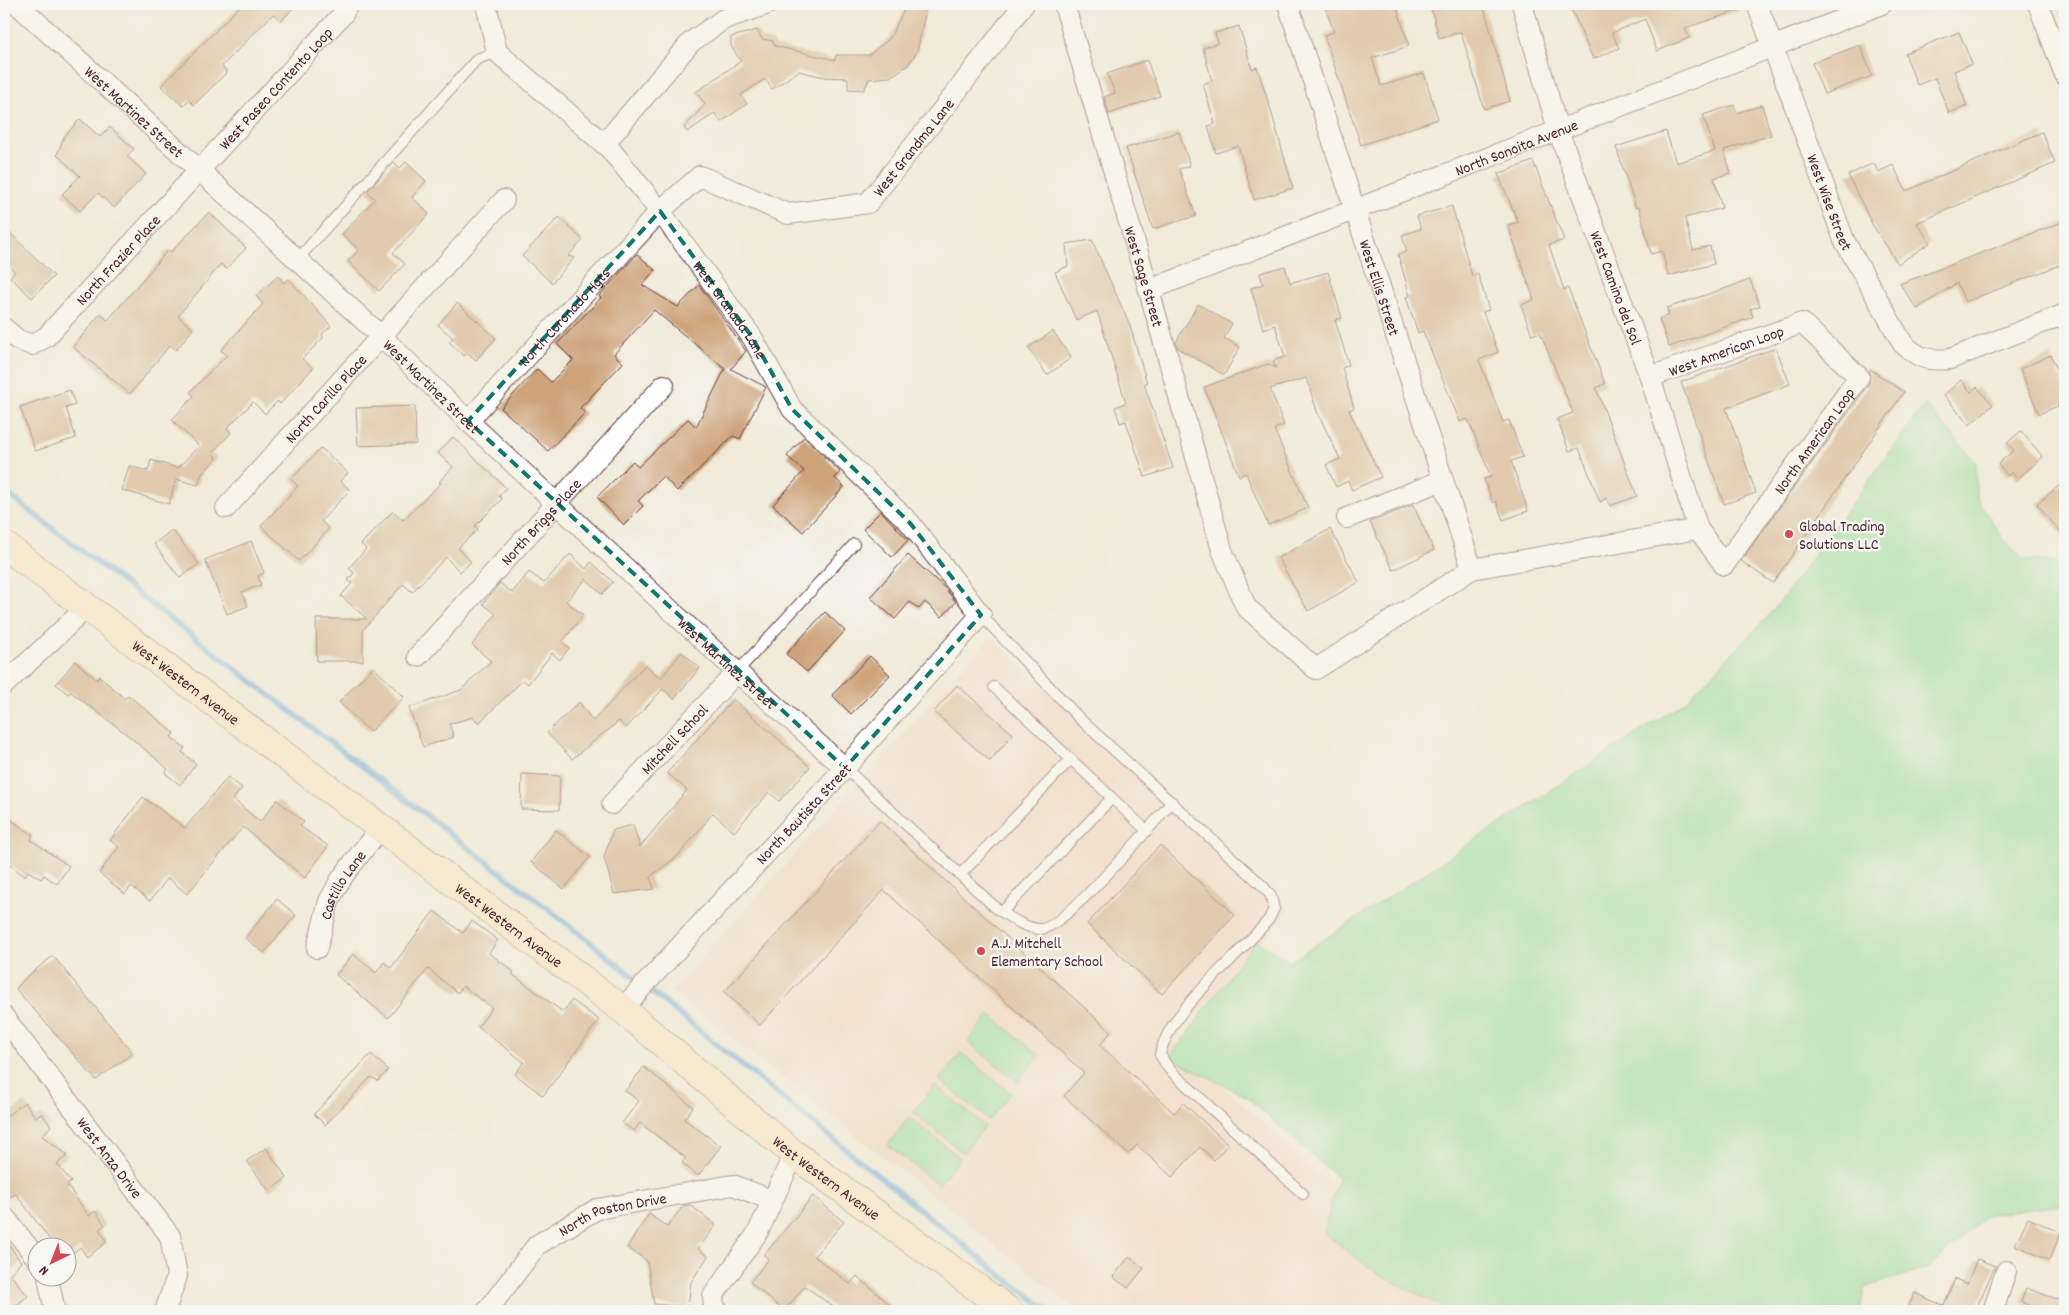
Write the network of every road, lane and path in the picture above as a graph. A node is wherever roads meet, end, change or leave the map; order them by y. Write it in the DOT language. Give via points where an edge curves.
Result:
graph roads {
  1 [pos="17,4"];
  2 [pos="348,4"];
  3 [pos="486,4"];
  4 [pos="768,4"];
  5 [pos="1024,4"];
  6 [pos="1064,4"];
  7 [pos="1288,4"];
  8 [pos="1522,4"];
  9 [pos="1757,4"];
  10 [pos="1882,4"];
  11 [pos="2038,4"];
  12 [pos="1772,47"];
  13 [pos="497,52"];
  14 [pos="2065,75"];
  15 [pos="1558,130"];
  16 [pos="604,144"];
  17 [pos="198,169"];
  18 [pos="504,200"];
  19 [pos="1355,210"];
  20 [pos="660,212"];
  21 [pos="297,260"];
  22 [pos="1149,290"];
  23 [pos="2065,314"];
  24 [pos="1802,323"];
  25 [pos="4,328"];
  26 [pos="381,336"];
  27 [pos="1650,377"];
  28 [pos="664,385"];
  29 [pos="468,421"];
  30 [pos="1443,480"];
  31 [pos="557,503"];
  32 [pos="226,508"];
  33 [pos="1347,518"];
  34 [pos="1698,529"];
  35 [pos="854,544"];
  36 [pos="4,545"];
  37 [pos="1724,565"];
  38 [pos="1472,570"];
  39 [pos="86,608"];
  40 [pos="981,615"];
  41 [pos="418,656"];
  42 [pos="737,672"];
  43 [pos="4,685"];
  44 [pos="994,687"];
  45 [pos="1071,759"];
  46 [pos="845,768"];
  47 [pos="1112,798"];
  48 [pos="1172,802"];
  49 [pos="612,804"];
  50 [pos="380,828"];
  51 [pos="1146,830"];
  52 [pos="960,875"];
  53 [pos="1002,912"];
  54 [pos="317,948"];
  55 [pos="622,1009"];
  56 [pos="4,1017"];
  57 [pos="794,1154"];
  58 [pos="1303,1194"];
  59 [pos="771,1200"];
  60 [pos="4,1216"];
  61 [pos="28,1247"];
  62 [pos="2006,1271"];
  63 [pos="50,1288"];
  64 [pos="55,1311"];
  65 [pos="165,1311"];
  66 [pos="487,1311"];
  67 [pos="718,1311"];
  68 [pos="1009,1311"];
  69 [pos="1993,1311"];
  1 -- 17 [label="street, West Martinez Street"];
  2 -- 17 [label="street, West Paseo Contento Loop" via="343,14"];
  3 -- 13 [label="street"];
  4 -- 16 [label="street" via="724,19 691,42"];
  5 -- 20 [label="street, West Grandma Lane" via="868,202 788,214 700,176"];
  6 -- 22 [label="street, West Sage Street"];
  7 -- 19 [label="street, West Ellis Street"];
  8 -- 15 [label="street, West Camino del Sol"];
  9 -- 12 [label="street, West Wise Street"];
  10 -- 12 [label="street, North Sonoita Avenue"];
  11 -- 14 [label="street"];
  12 -- 15 [label="street, North Sonoita Avenue"];
  12 -- 23 [label="street, West Wise Street" via="1844,240 1903,344 1930,361 1950,359"];
  13 -- 16 [label="street, West Granada Lane"];
  13 -- 21 [label="lane" via="478,59"];
  15 -- 19 [label="street, North Sonoita Avenue"];
  15 -- 27 [label="street, West Camino del Sol"];
  16 -- 20 [label="street, West Granada Lane"];
  17 -- 21 [label="street, West Martinez Street"];
  17 -- 25 [label="street, North Frazier Place" via="46,337 32,345 18,340"];
  18 -- 26 [label="street, North Carillo Place"];
  19 -- 22 [label="street, North Sonoita Avenue"];
  19 -- 30 [label="street, West Ellis Street"];
  20 -- 29 [label="street, North Coronado Hgts"];
  20 -- 40 [label="street, West Granada Lane" via="752,337 792,410 910,523"];
  21 -- 26 [label="street, West Martinez Street"];
  22 -- 38 [label="street, West Sage Street" via="1222,550 1246,607 1316,669"];
  24 -- 27 [label="street, West American Loop"];
  24 -- 37 [label="street, North American Loop" via="1859,377"];
  26 -- 29 [label="street, West Martinez Street"];
  26 -- 32 [label="street, North Carillo Place"];
  27 -- 34 [label="street, West Camino del Sol"];
  28 -- 31 [label="street, North Briggs Place"];
  29 -- 31 [label="street, West Martinez Street"];
  30 -- 33 [label="street"];
  30 -- 38 [label="street, West Ellis Street"];
  31 -- 41 [label="street, North Briggs Place"];
  31 -- 42 [label="street, West Martinez Street"];
  34 -- 37 [label="street, West Camino del Sol"];
  34 -- 38 [label="street"];
  35 -- 42 [label="lane"];
  36 -- 39 [label="street, West Western Avenue"];
  39 -- 43 [label="street"];
  39 -- 50 [label="street, West Western Avenue"];
  40 -- 46 [label="street, North Bautista Street"];
  40 -- 48 [label="lane" via="1081,720"];
  42 -- 46 [label="street, West Martinez Street"];
  42 -- 49 [label="street, Mitchell School"];
  44 -- 45 [label="lane"];
  45 -- 47 [label="lane"];
  45 -- 52 [label="lane"];
  46 -- 52 [label="lane"];
  46 -- 55 [label="street, North Bautista Street"];
  47 -- 51 [label="lane"];
  47 -- 53 [label="lane"];
  48 -- 51 [label="lane"];
  48 -- 58 [label="lane" via="1263,886 1274,909 1259,932 1173,1024 1160,1055 1169,1069"];
  50 -- 54 [label="street, Castillo Lane" via="341,879 329,901"];
  50 -- 55 [label="street, West Western Avenue"];
  51 -- 53 [label="lane" via="1078,905 1055,924 1041,929 1023,924"];
  52 -- 53 [label="lane"];
  55 -- 57 [label="street, West Western Avenue"];
  56 -- 65 [label="street, West Anza Drive" via="170,1236 177,1276"];
  57 -- 59 [label="street"];
  57 -- 68 [label="street, West Western Avenue"];
  59 -- 66 [label="street, North Poston Drive" via="733,1185 597,1209 537,1245"];
  59 -- 67 [label="street" via="758,1232 713,1296 714,1308"];
  60 -- 61 [label="street"];
  62 -- 69 [label="street"];
  63 -- 64 [label="street"];
}
